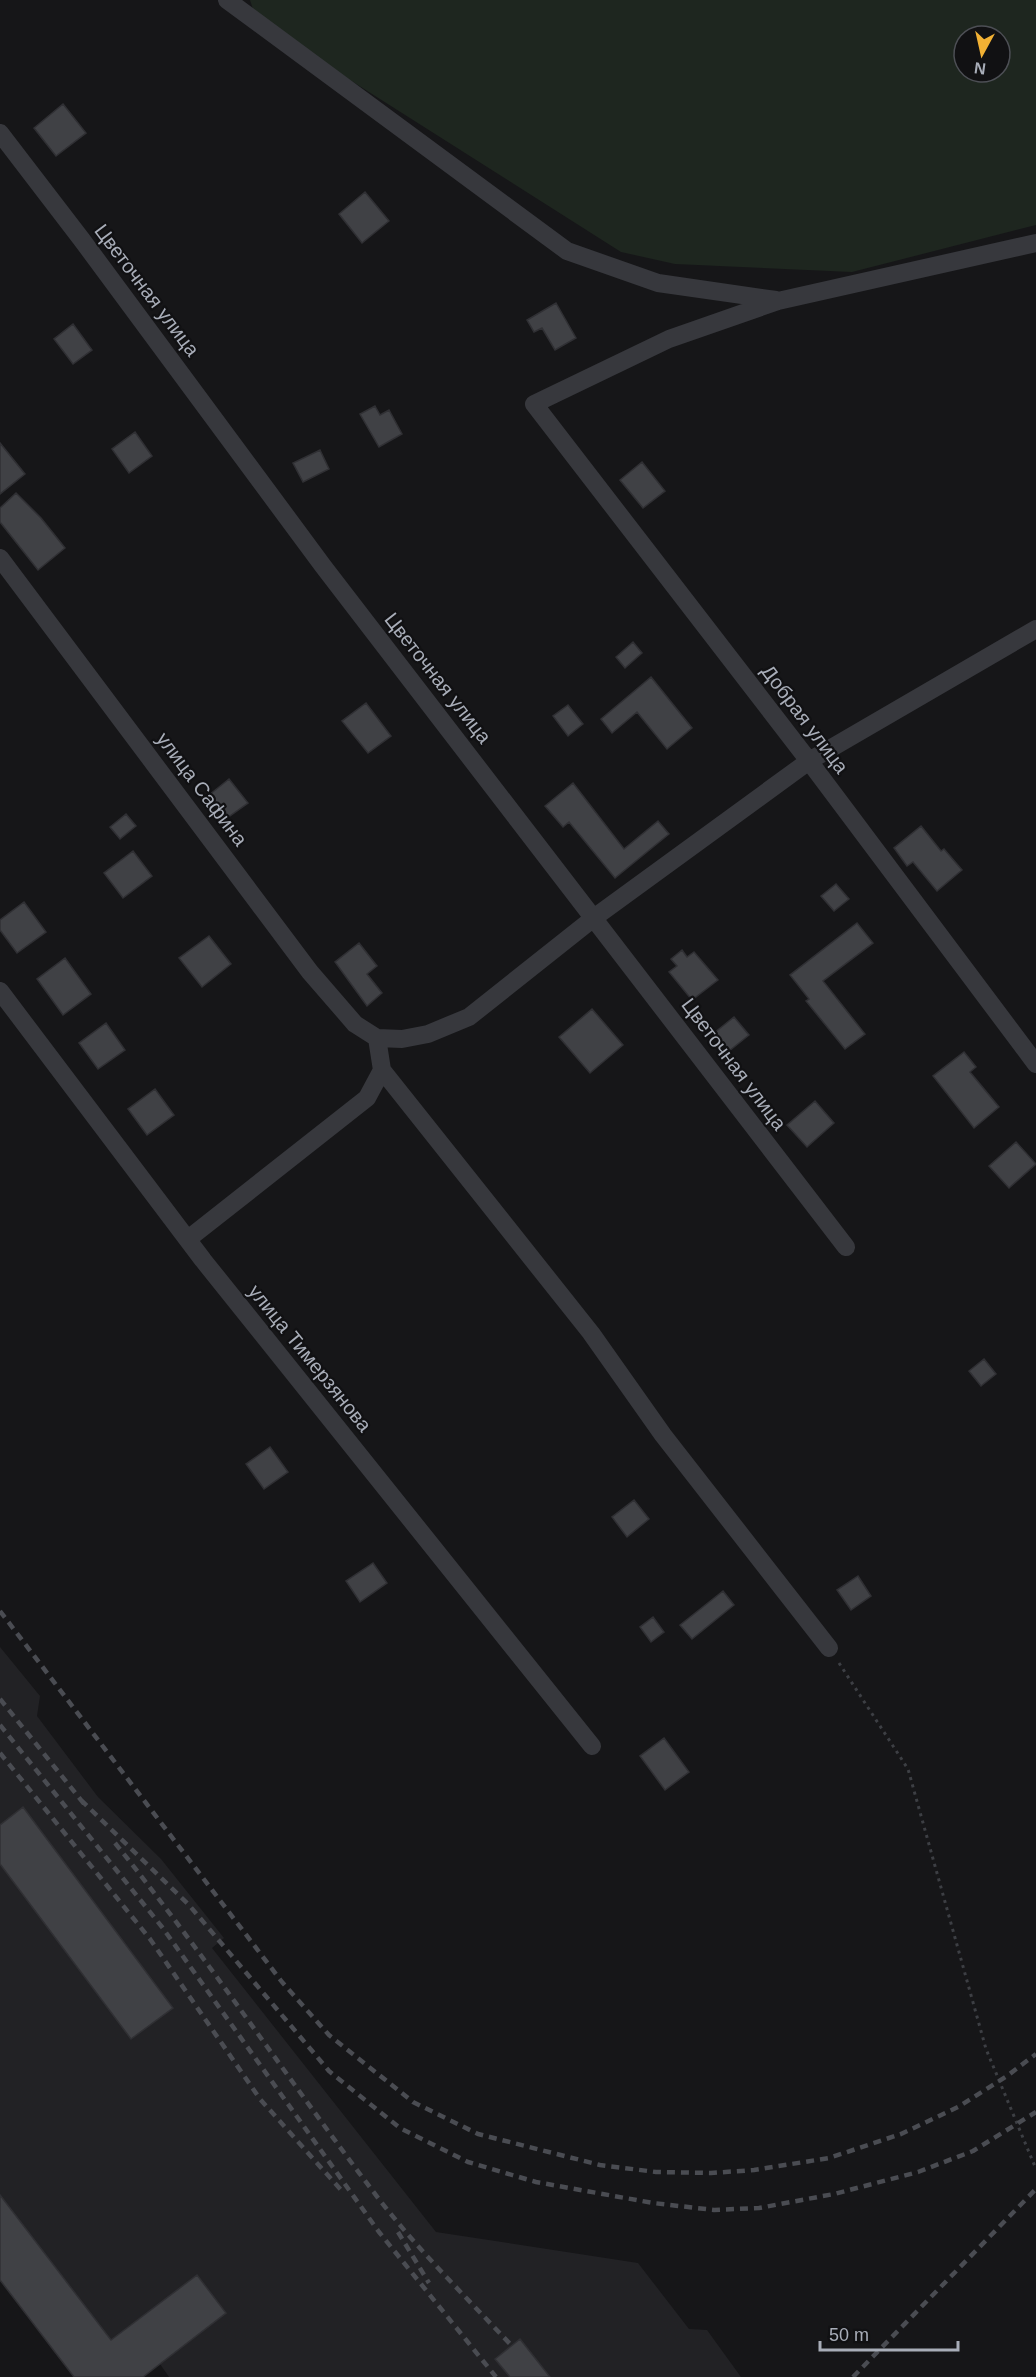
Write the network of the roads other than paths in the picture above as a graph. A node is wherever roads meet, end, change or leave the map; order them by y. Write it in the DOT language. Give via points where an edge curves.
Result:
graph roads {
  1 [pos="227,0"];
  2 [pos="0,133"];
  3 [pos="1036,243"];
  4 [pos="778,301"];
  5 [pos="0,558"];
  6 [pos="1036,629"];
  7 [pos="809,761"];
  8 [pos="595,917"];
  9 [pos="0,991"];
  10 [pos="377,1038"];
  11 [pos="1036,1064"];
  12 [pos="382,1070"];
  13 [pos="188,1239"];
  14 [pos="846,1247"];
  15 [pos="829,1648"];
  16 [pos="592,1746"];
  1 -- 4 [label="street" via="567,251 658,283"];
  2 -- 8 [label="street, Цветочная улица" via="323,566"];
  3 -- 4 [label="street"];
  4 -- 7 [label="street, Добрая улица" via="669,339 534,404"];
  5 -- 10 [label="street, улица Сафина" via="310,972 355,1024"];
  6 -- 7 [label="street"];
  7 -- 8 [label="street"];
  7 -- 11 [label="street, Добрая улица"];
  8 -- 10 [label="street" via="469,1017 429,1034"];
  8 -- 14 [label="street, Цветочная улица"];
  9 -- 13 [label="street, улица Тимерзянова"];
  10 -- 12 [label="street"];
  12 -- 13 [label="street" via="367,1098"];
  12 -- 15 [label="street" via="591,1333 663,1435"];
  13 -- 16 [label="street, улица Тимерзянова"];
}
